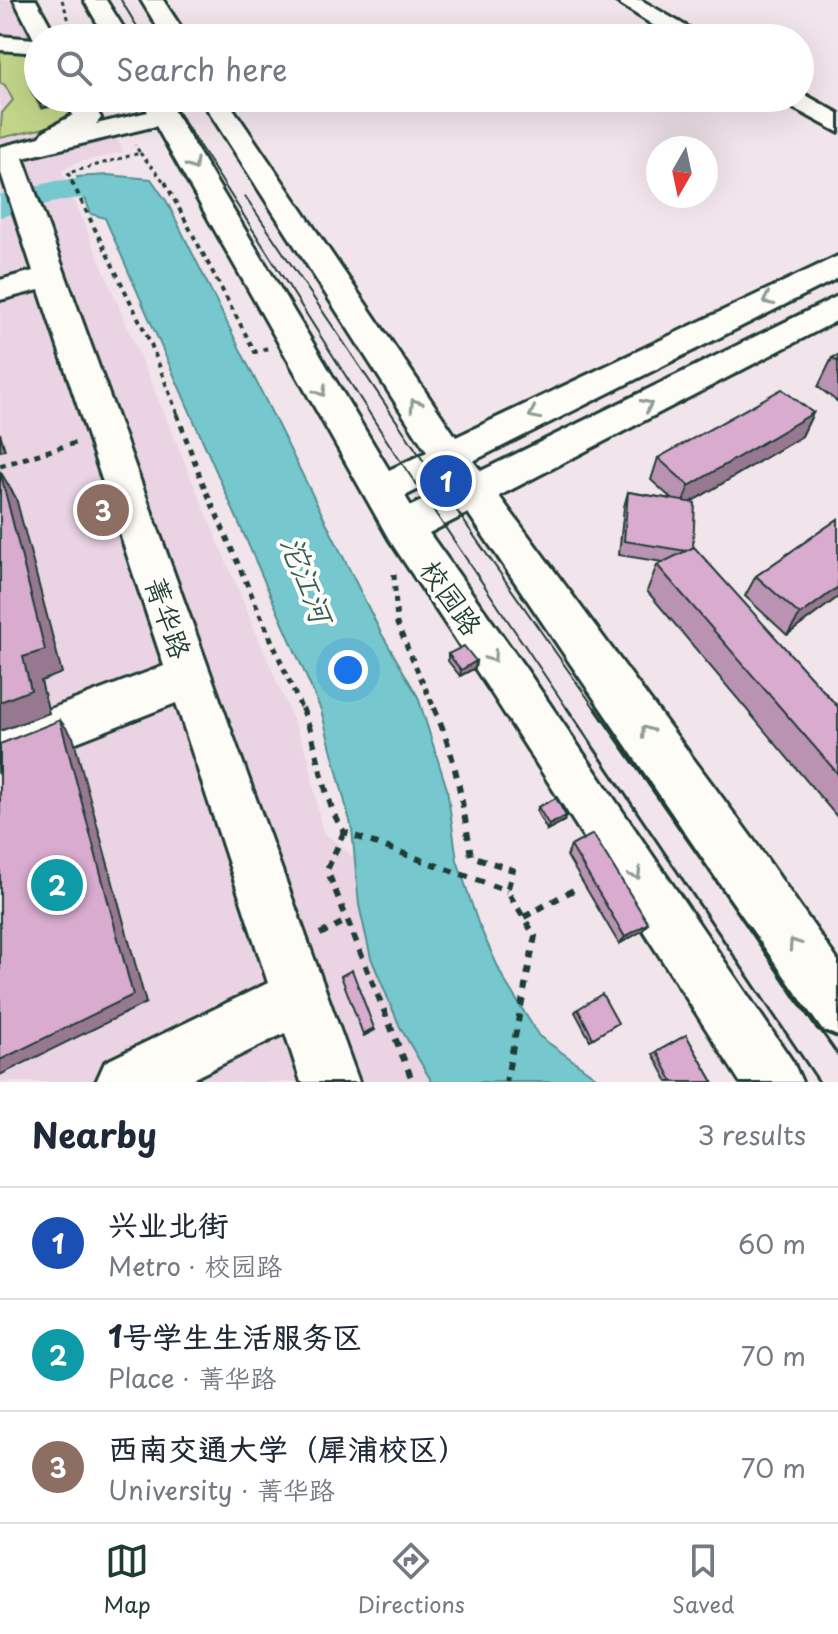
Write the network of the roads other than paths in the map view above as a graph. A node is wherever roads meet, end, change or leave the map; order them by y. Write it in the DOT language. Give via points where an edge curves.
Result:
graph roads {
  1 [pos="25,0"];
  2 [pos="95,0"];
  3 [pos="152,0"];
  4 [pos="625,0"];
  5 [pos="38,24"];
  6 [pos="110,24"];
  7 [pos="167,24"];
  8 [pos="666,24"];
  9 [pos="0,43"];
  10 [pos="24,45"];
  11 [pos="814,110"];
  12 [pos="85,112"];
  13 [pos="145,112"];
  14 [pos="162,112"];
  15 [pos="222,112"];
  16 [pos="838,124"];
  17 [pos="15,157"];
  18 [pos="838,266"];
  19 [pos="49,277"];
  20 [pos="0,290"];
  21 [pos="838,307"];
  22 [pos="449,456"];
  23 [pos="380,491"];
  24 [pos="476,493"];
  25 [pos="398,545"];
  26 [pos="189,677"];
  27 [pos="0,750"];
  28 [pos="301,996"];
  29 [pos="838,1008"];
  30 [pos="125,1082"];
  31 [pos="330,1082"];
  32 [pos="773,1082"];
  1 -- 5 [label="street"];
  2 -- 6 [label="street"];
  3 -- 7 [label="street"];
  4 -- 8 [label="street"];
  9 -- 10 [label="street"];
  11 -- 16 [label="street"];
  12 -- 17 [label="street" via="88,118"];
  13 -- 17 [label="street"];
  14 -- 23 [label="street, 校园路, one-way"];
  22 -- 15 [label="street, one-way"];
  17 -- 19 [label="street, 菁华路"];
  18 -- 22 [label="street, one-way"];
  19 -- 20 [label="street"];
  19 -- 26 [label="street, 菁华路"];
  24 -- 21 [label="street, one-way"];
  22 -- 23 [label="street"];
  22 -- 24 [label="street"];
  23 -- 25 [label="street, 校园路"];
  24 -- 25 [label="street"];
  29 -- 24 [label="street, one-way"];
  25 -- 32 [label="street, 校园路, one-way" via="510,683"];
  26 -- 27 [label="street"];
  26 -- 28 [label="street, 菁华路"];
  28 -- 30 [label="street"];
  28 -- 31 [label="street, 菁华路"];
}
